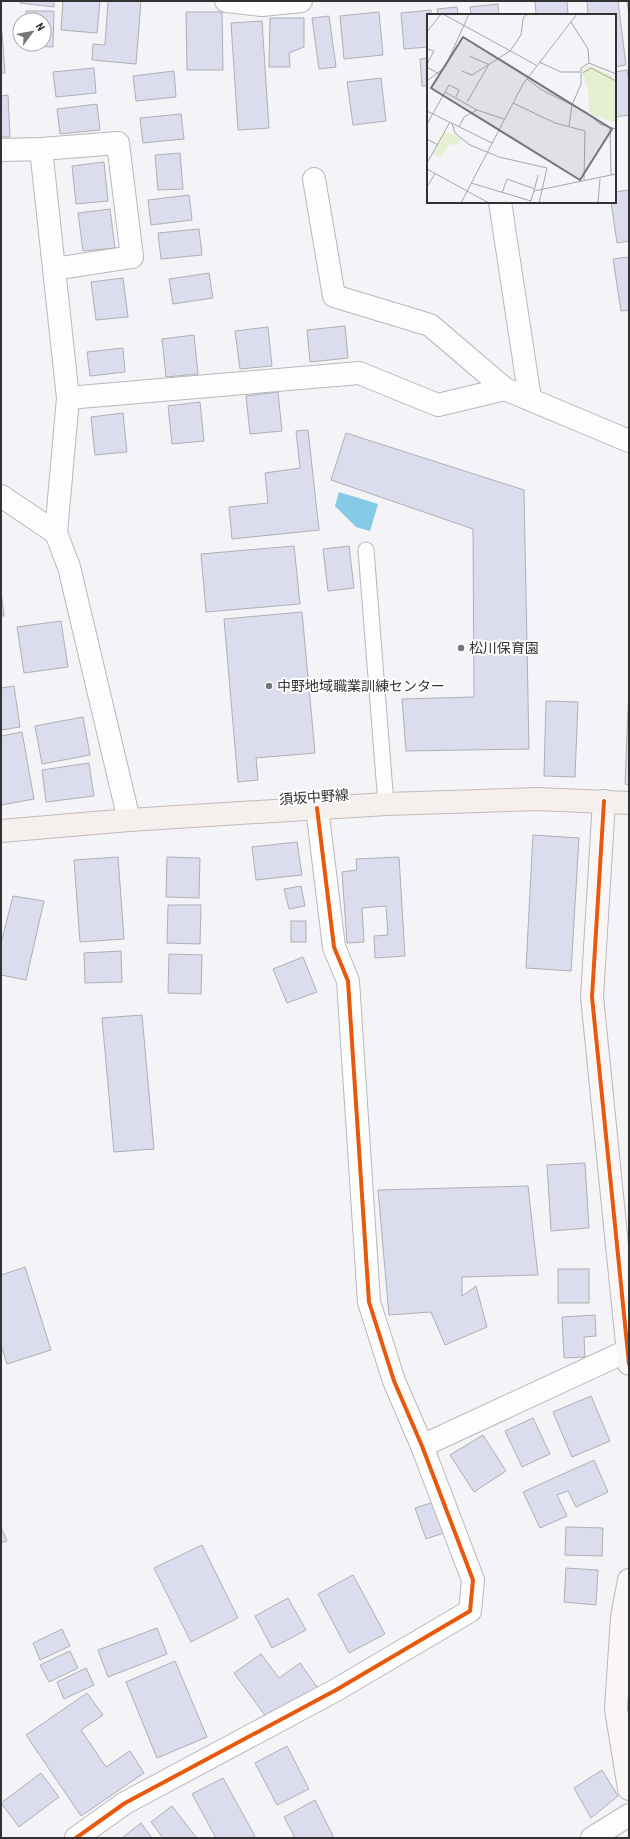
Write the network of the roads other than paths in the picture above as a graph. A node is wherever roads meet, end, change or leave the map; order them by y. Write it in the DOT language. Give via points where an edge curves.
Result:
graph roads {
  1 [pos="226,1"];
  2 [pos="300,1"];
  3 [pos="41,148"];
  4 [pos="1,150"];
  5 [pos="314,179"];
  6 [pos="500,203"];
  7 [pos="54,269"];
  8 [pos="505,389"];
  9 [pos="68,398"];
  10 [pos="530,399"];
  11 [pos="629,441"];
  12 [pos="1,496"];
  13 [pos="56,533"];
  14 [pos="366,550"];
  15 [pos="604,801"];
  16 [pos="629,803"];
  17 [pos="386,804"];
  18 [pos="317,808"];
  19 [pos="129,820"];
  20 [pos="1,831"];
  21 [pos="629,1355"];
  22 [pos="422,1446"];
  23 [pos="629,1580"];
  24 [pos="629,1789"];
  25 [pos="629,1815"];
  26 [pos="76,1838"];
  27 [pos="592,1838"];
  1 -- 2 [label="street" via="262,5"];
  3 -- 4 [label="street"];
  3 -- 7 [label="street"];
  3 -- 7 [label="street" via="118,142 132,257"];
  5 -- 8 [label="street" via="334,296 430,325"];
  6 -- 10 [label="street"];
  7 -- 9 [label="street"];
  8 -- 9 [label="street" via="438,404 359,373"];
  8 -- 10 [label="street"];
  9 -- 13 [label="street"];
  10 -- 11 [label="street"];
  12 -- 13 [label="street"];
  13 -- 19 [label="street" via="69,567"];
  14 -- 17 [label="lane"];
  15 -- 16 [label="main road, 須坂中野線"];
  15 -- 17 [label="main road, 須坂中野線" via="537,799"];
  15 -- 21 [label="street" via="592,997"];
  17 -- 18 [label="main road, 須坂中野線"];
  18 -- 19 [label="main road, 須坂中野線"];
  18 -- 22 [label="street" via="334,947 348,981 369,1302 394,1381"];
  19 -- 20 [label="main road, 須坂中野線"];
  21 -- 22 [label="street"];
  22 -- 26 [label="street" via="474,1580 470,1612 336,1690 125,1804"];
  23 -- 24 [label="street" via="622,1617 616,1709"];
  25 -- 27 [label="street"];
}
